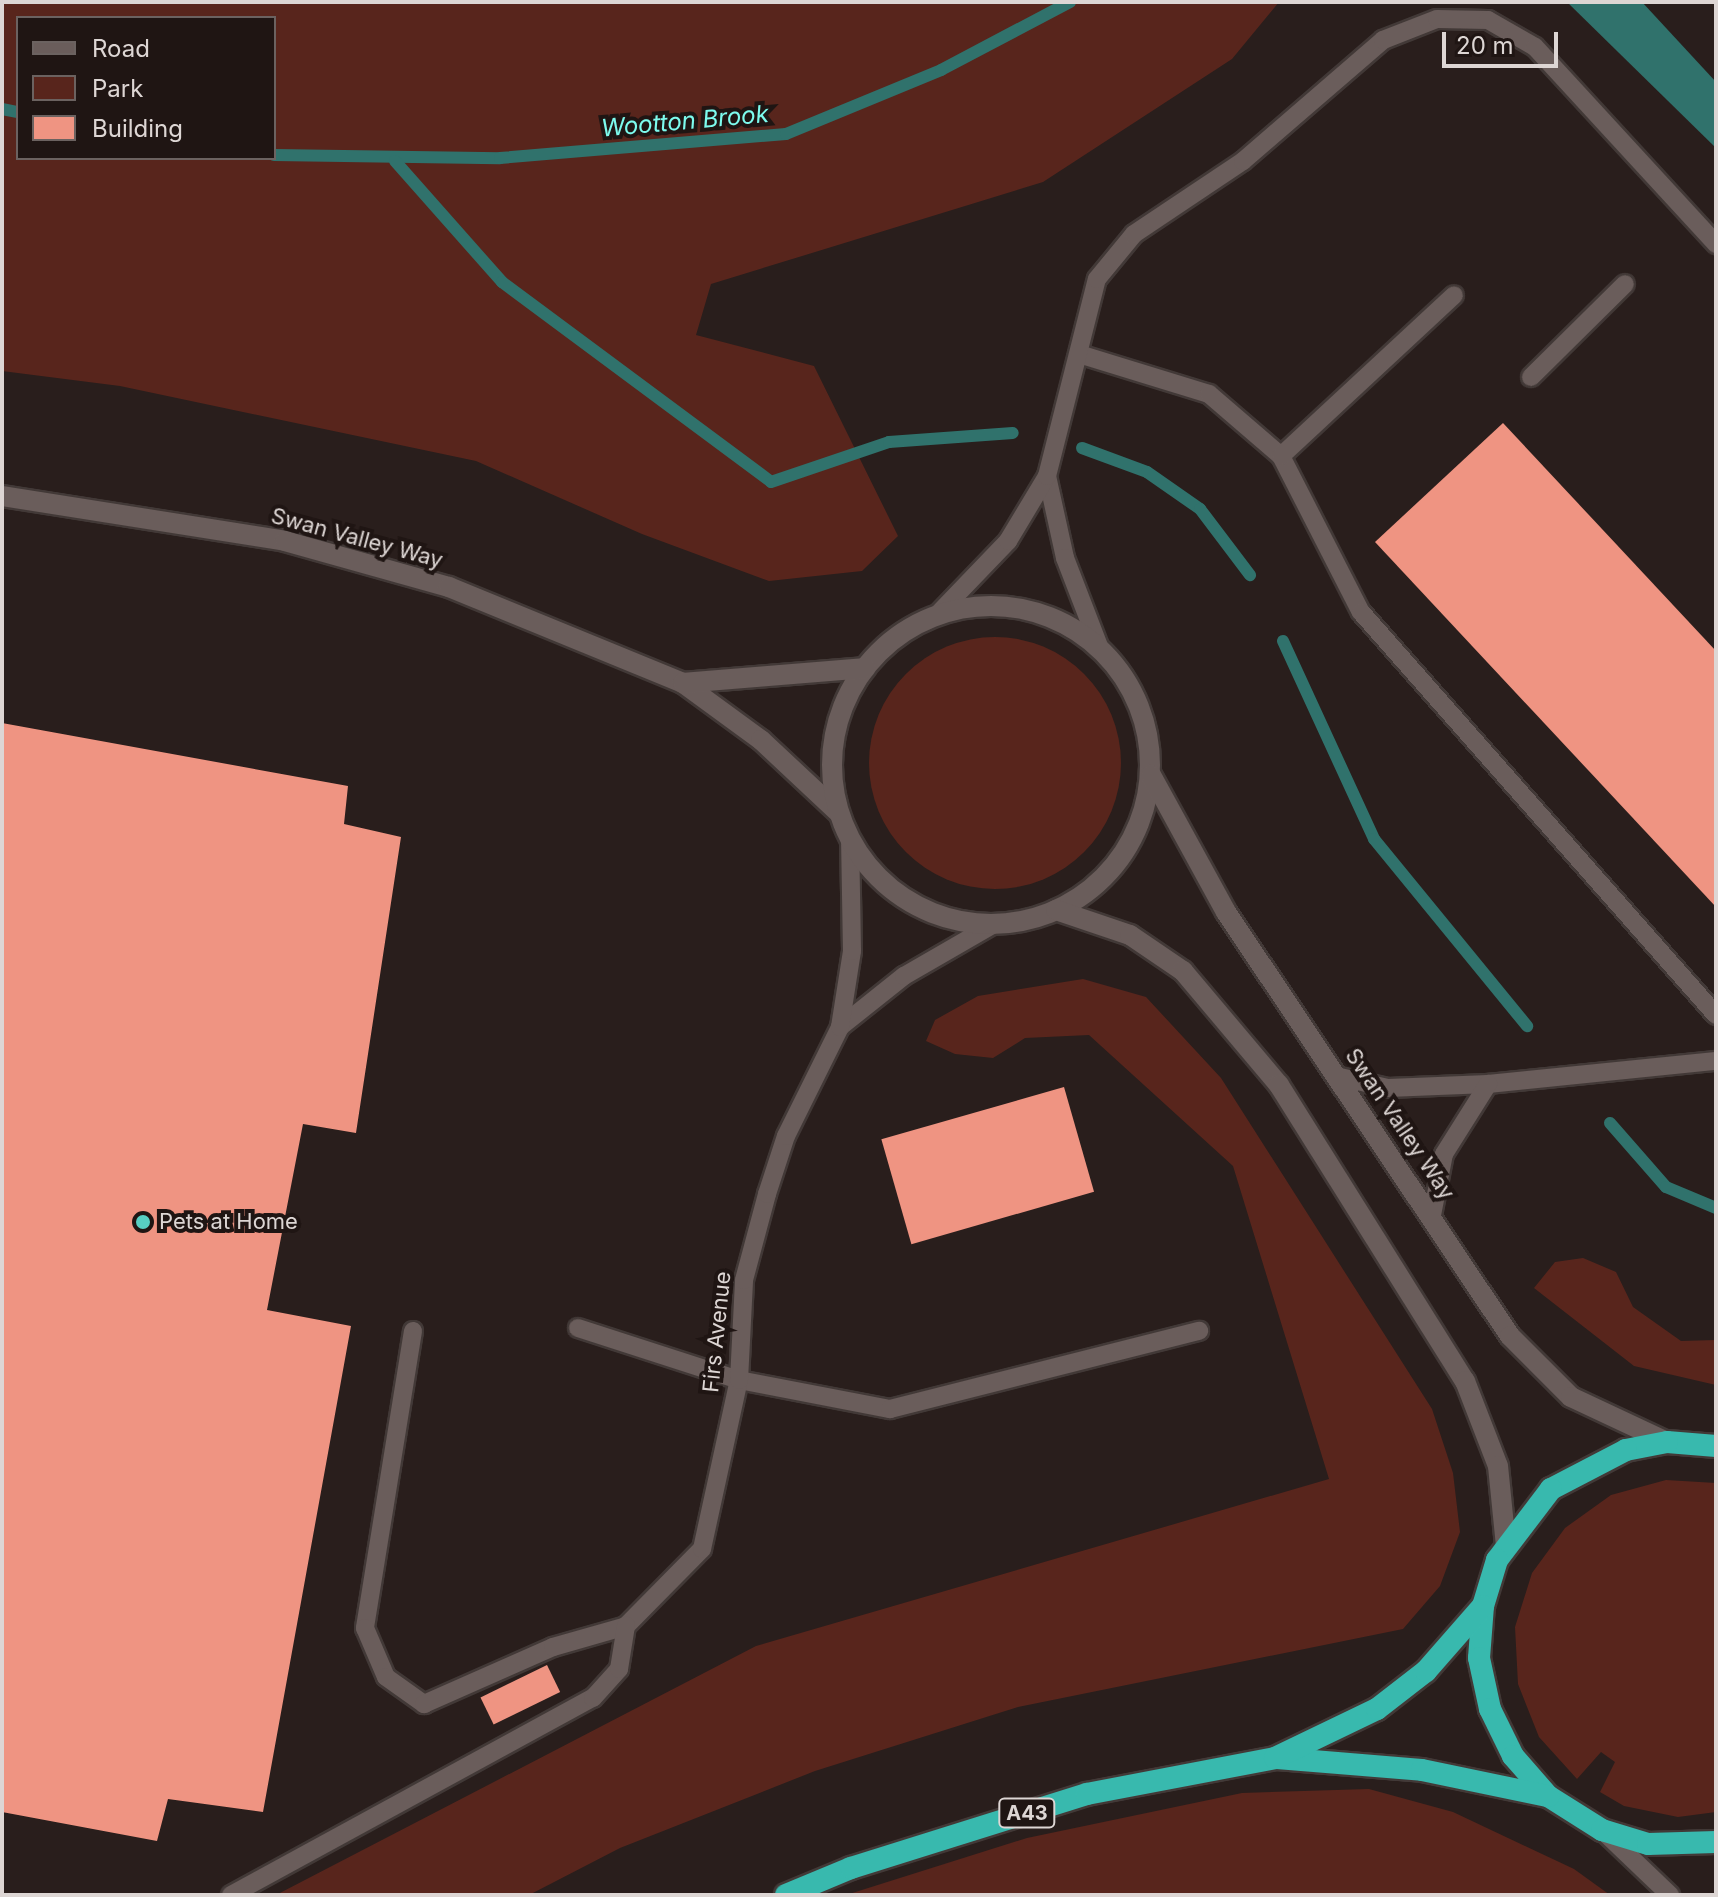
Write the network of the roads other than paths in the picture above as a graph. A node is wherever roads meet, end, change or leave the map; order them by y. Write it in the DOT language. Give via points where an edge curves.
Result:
graph roads {
  1 [pos="1716,244"];
  2 [pos="1625,284"];
  3 [pos="1454,295"];
  4 [pos="1079,354"];
  5 [pos="1531,377"];
  6 [pos="1281,456"];
  7 [pos="1047,476"];
  8 [pos="2,496"];
  9 [pos="937,615"];
  10 [pos="1099,646"];
  11 [pos="865,668"];
  12 [pos="683,683"];
  13 [pos="1151,775"];
  14 [pos="839,813"];
  15 [pos="850,839"];
  16 [pos="1056,910"];
  17 [pos="994,924"];
  18 [pos="1716,1015"];
  19 [pos="840,1027"];
  20 [pos="1716,1061"];
  21 [pos="1340,1077"];
  22 [pos="1488,1084"];
  23 [pos="1432,1215"];
  24 [pos="578,1328"];
  25 [pos="413,1331"];
  26 [pos="1199,1331"];
  27 [pos="739,1380"];
  28 [pos="1667,1442"];
  29 [pos="1716,1446"];
  30 [pos="1506,1546"];
  31 [pos="1483,1606"];
  32 [pos="626,1626"];
  33 [pos="1275,1758"];
  34 [pos="1548,1796"];
  35 [pos="1602,1830"];
  36 [pos="1716,1842"];
  37 [pos="231,1895"];
  38 [pos="786,1895"];
  39 [pos="1670,1895"];
  1 -- 4 [label="lane" via="1535,47 1488,20 1437,19 1383,40 1243,161 1134,234 1097,279"];
  2 -- 5 [label="lane"];
  3 -- 6 [label="lane"];
  4 -- 6 [label="lane" via="1209,394"];
  4 -- 7 [label="lane"];
  6 -- 18 [label="lane" via="1361,612"];
  7 -- 9 [label="lane" via="1008,541"];
  7 -- 10 [label="lane" via="1065,558"];
  8 -- 12 [label="street, Swan Valley Way" via="285,541 449,587"];
  9 -- 10 [label="street" via="981,605 1026,609 1069,625"];
  9 -- 11 [label="street" via="897,636"];
  10 -- 13 [label="street" via="1132,688 1147,730"];
  11 -- 12 [label="street, Swan Valley Way"];
  11 -- 14 [label="street" via="842,707 832,751"];
  12 -- 14 [label="street, Swan Valley Way" via="761,740"];
  13 -- 16 [label="street" via="1141,822 1118,863"];
  13 -- 21 [label="street, Swan Valley Way" via="1226,912"];
  14 -- 15 [label="street"];
  15 -- 17 [label="street" via="876,875 912,903 954,920"];
  15 -- 19 [label="lane, Firs Avenue" via="852,951"];
  16 -- 17 [label="street"];
  16 -- 30 [label="street" via="1130,935 1183,971 1279,1085 1465,1381 1498,1466"];
  17 -- 19 [label="lane, Firs Avenue" via="904,976"];
  19 -- 27 [label="lane, Firs Avenue" via="786,1136 767,1194 744,1280"];
  20 -- 22 [label="lane"];
  21 -- 22 [label="lane" via="1388,1088"];
  21 -- 23 [label="street, Swan Valley Way"];
  22 -- 23 [label="lane" via="1444,1154"];
  23 -- 28 [label="street, Swan Valley Way" via="1510,1336 1571,1397"];
  24 -- 27 [label="lane"];
  25 -- 32 [label="lane" via="365,1601 371,1655 386,1677 424,1704 553,1647"];
  26 -- 27 [label="lane" via="890,1409"];
  27 -- 32 [label="lane, Firs Avenue" via="702,1549"];
  28 -- 29 [label="highway"];
  28 -- 30 [label="highway" via="1586,1465 1551,1489"];
  30 -- 31 [label="highway"];
  31 -- 33 [label="highway" via="1426,1671 1377,1709"];
  31 -- 34 [label="highway" via="1479,1658 1490,1709 1513,1756"];
  32 -- 37 [label="lane" via="619,1669 593,1698"];
  33 -- 34 [label="highway" via="1422,1770"];
  33 -- 38 [label="highway, A43" via="1087,1794 851,1868"];
  34 -- 35 [label="highway"];
  35 -- 36 [label="highway" via="1648,1844"];
  35 -- 39 [label="lane"];
}
